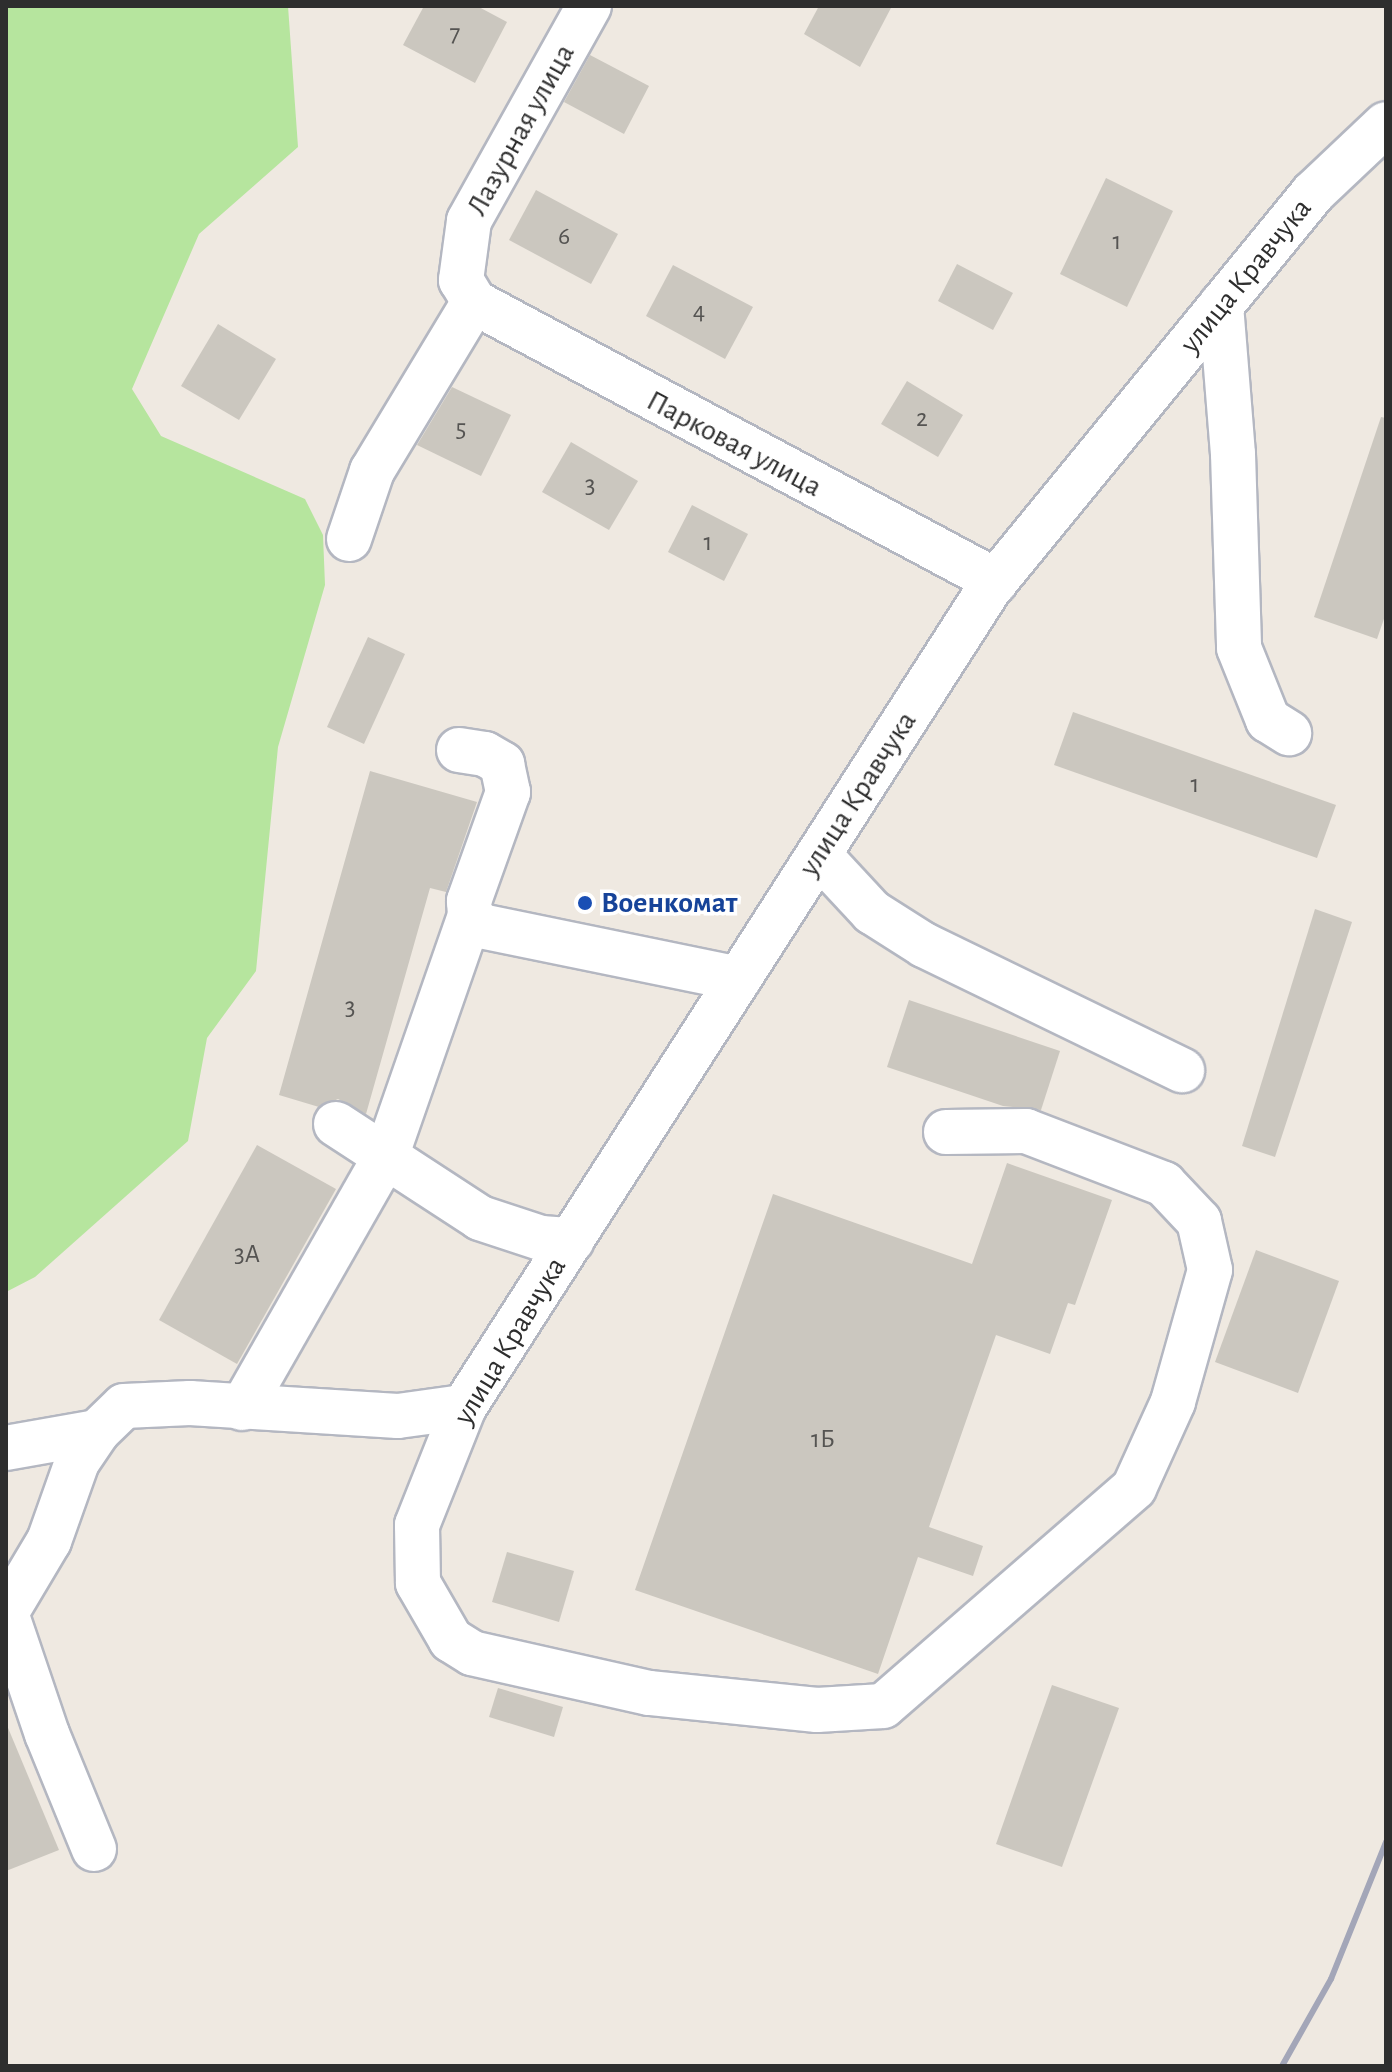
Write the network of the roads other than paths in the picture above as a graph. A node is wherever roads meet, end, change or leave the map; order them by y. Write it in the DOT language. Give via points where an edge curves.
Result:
graph roads {
  1 [pos="589,6"];
  2 [pos="1386,124"];
  3 [pos="474,302"];
  4 [pos="1221,305"];
  5 [pos="349,539"];
  6 [pos="996,581"];
  7 [pos="1289,733"];
  8 [pos="459,750"];
  9 [pos="819,855"];
  10 [pos="470,915"];
  11 [pos="739,979"];
  12 [pos="1182,1070"];
  13 [pos="336,1124"];
  14 [pos="946,1132"];
  15 [pos="387,1154"];
  16 [pos="572,1240"];
  17 [pos="464,1407"];
  18 [pos="242,1408"];
  19 [pos="97,1432"];
  20 [pos="6,1448"];
  21 [pos="6,1613"];
  22 [pos="94,1849"];
  1 -- 3 [label="lane, Лазурная улица" via="469,221 461,280"];
  2 -- 4 [label="lane, улица Кравчука" via="1313,193"];
  3 -- 5 [label="lane" via="372,471"];
  3 -- 6 [label="lane, Парковая улица"];
  4 -- 6 [label="lane, улица Кравчука"];
  4 -- 7 [label="lane" via="1233,454 1239,648 1268,720"];
  6 -- 9 [label="lane, улица Кравчука"];
  8 -- 10 [label="lane" via="485,754 502,764 508,792 469,901"];
  9 -- 11 [label="lane, улица Кравчука"];
  9 -- 12 [label="lane" via="872,912 924,945"];
  10 -- 11 [label="lane" via="499,931"];
  10 -- 15 [label="lane"];
  11 -- 16 [label="lane, улица Кравчука"];
  13 -- 15 [label="lane"];
  14 -- 17 [label="lane, улица Кравчука" via="1026,1131 1164,1184 1199,1221 1210,1270 1173,1402 1134,1488 883,1706 817,1710 649,1693 472,1653 451,1640 418,1583 417,1525"];
  15 -- 16 [label="lane" via="480,1218 541,1238"];
  15 -- 18 [label="lane"];
  16 -- 17 [label="lane, улица Кравчука"];
  17 -- 18 [label="lane" via="398,1416"];
  18 -- 19 [label="lane" via="124,1406"];
  19 -- 20 [label="lane"];
  19 -- 21 [label="lane" via="77,1462 49,1541"];
  21 -- 22 [label="lane"];
}
